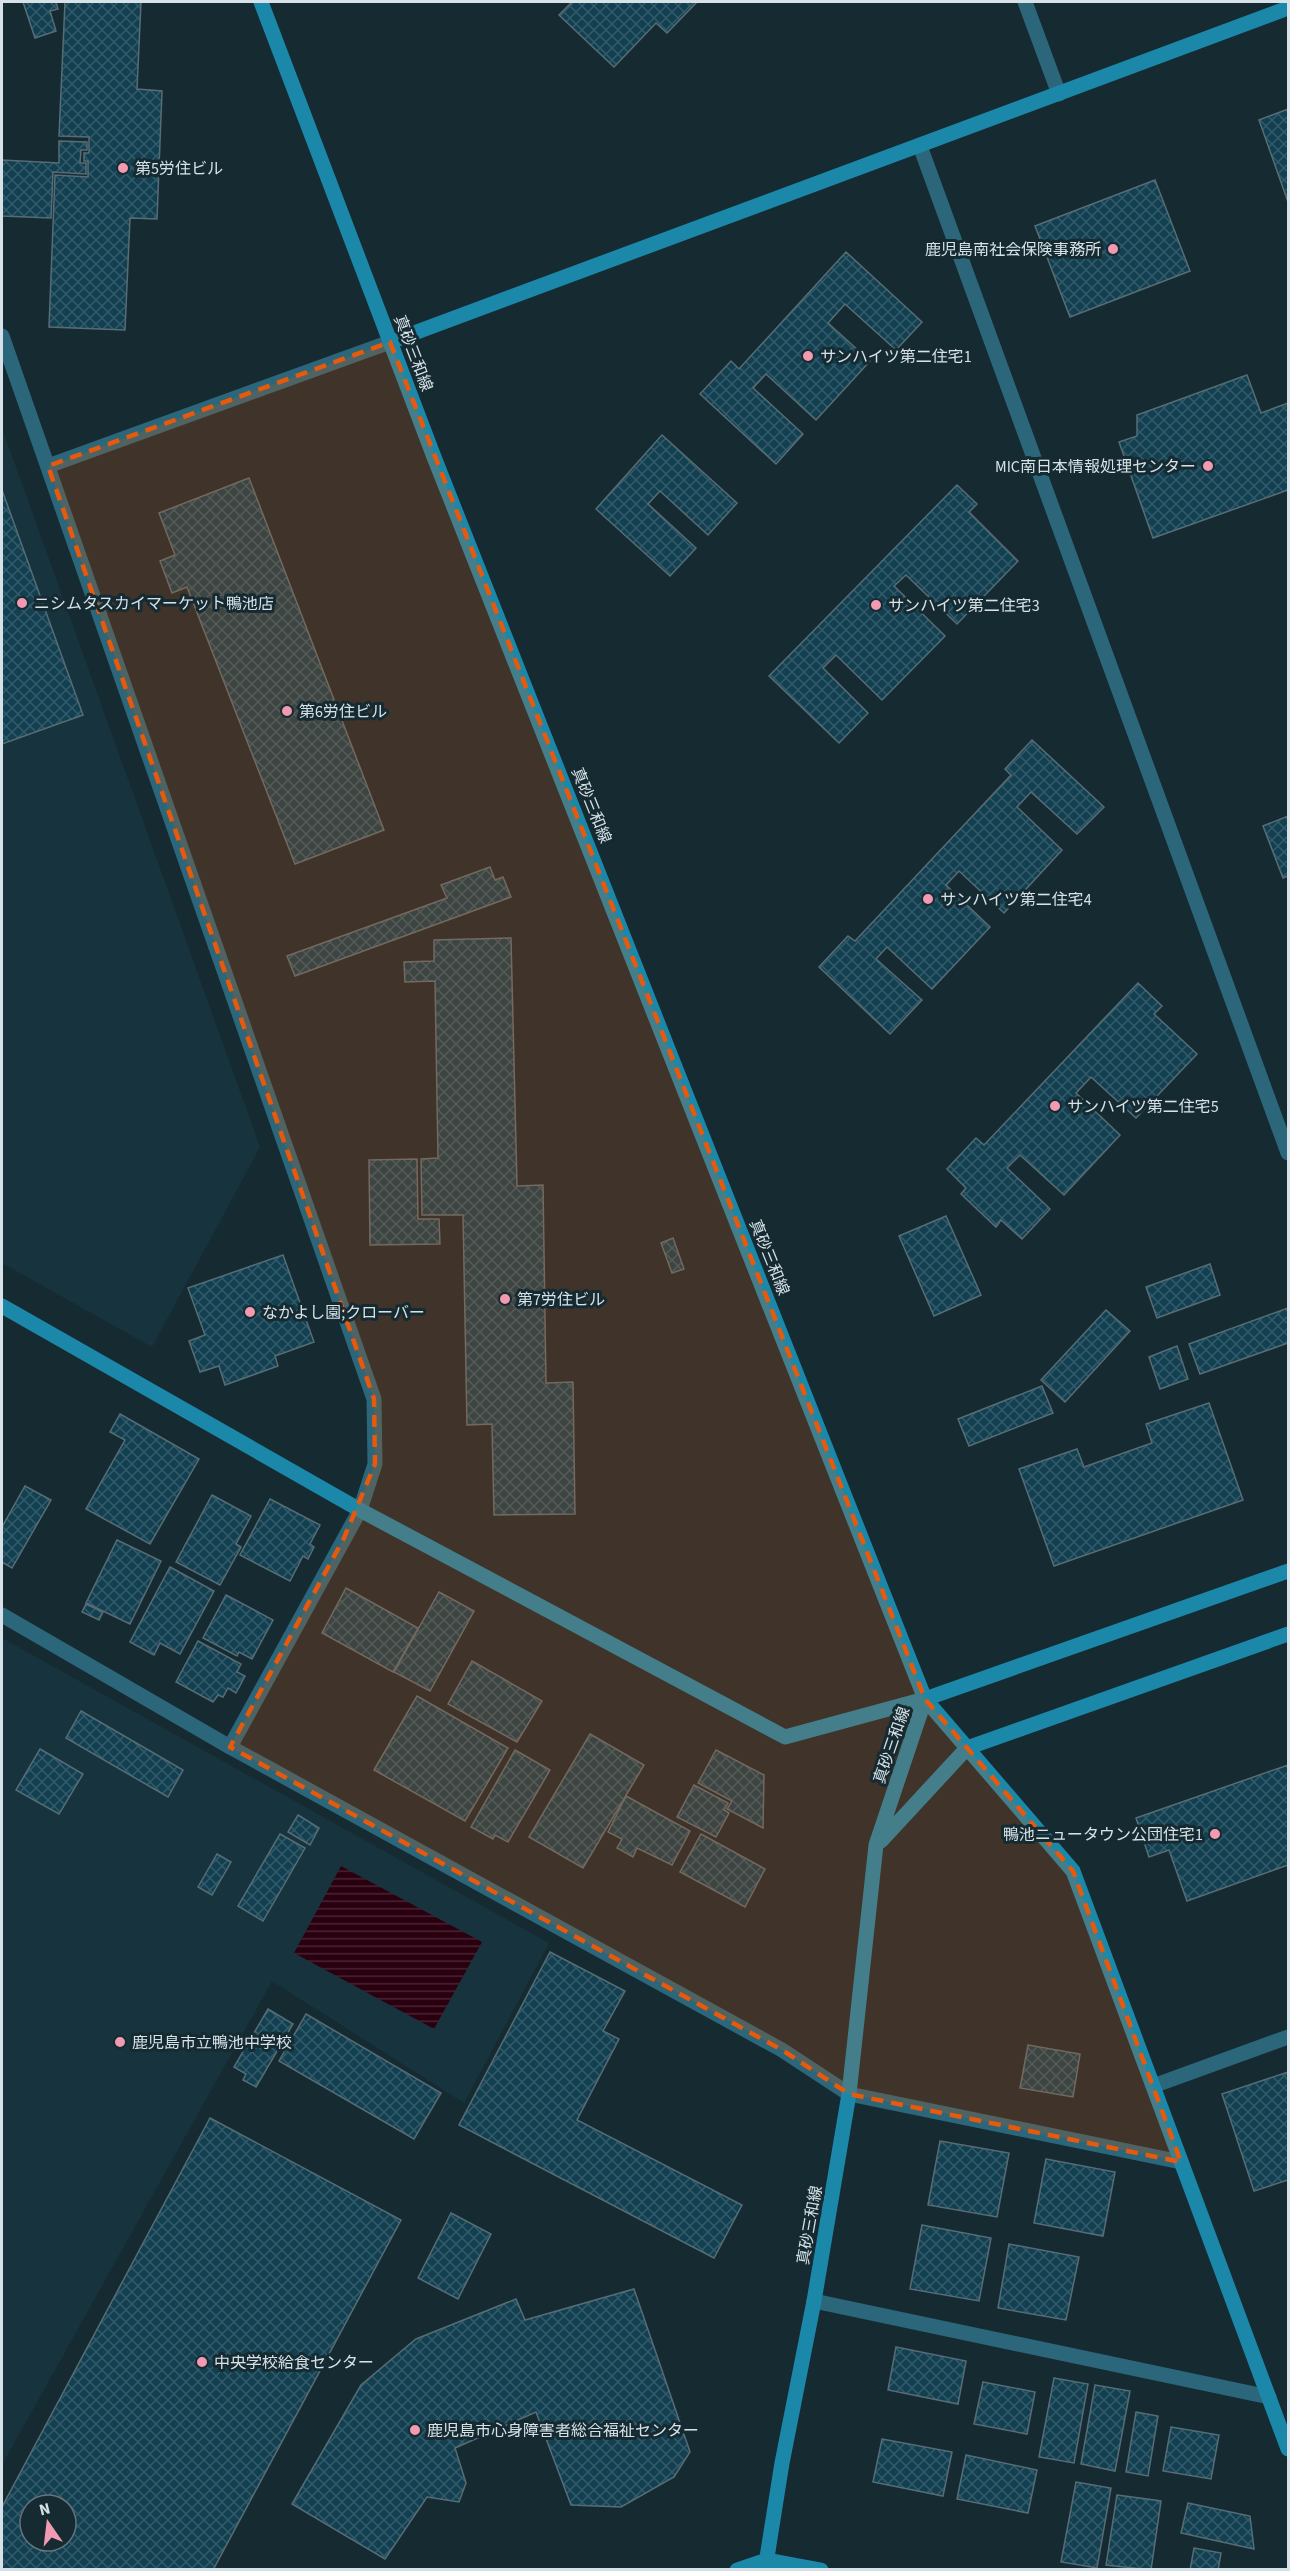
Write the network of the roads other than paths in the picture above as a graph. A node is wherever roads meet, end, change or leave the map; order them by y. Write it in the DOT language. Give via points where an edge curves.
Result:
graph roads {
  1 [pos="261,2"];
  2 [pos="1025,2"];
  3 [pos="1288,8"];
  4 [pos="1059,94"];
  5 [pos="920,146"];
  6 [pos="2,336"];
  7 [pos="390,342"];
  8 [pos="48,466"];
  9 [pos="1288,1153"];
  10 [pos="3,1310"];
  11 [pos="360,1510"];
  12 [pos="1288,1571"];
  13 [pos="2,1615"];
  14 [pos="1288,1634"];
  15 [pos="925,1700"];
  16 [pos="230,1747"];
  17 [pos="967,1748"];
  18 [pos="876,1845"];
  19 [pos="1288,2037"];
  20 [pos="1153,2086"];
  21 [pos="849,2094"];
  22 [pos="1181,2162"];
  23 [pos="814,2301"];
  24 [pos="1269,2397"];
  25 [pos="1288,2449"];
  26 [pos="766,2565"];
  27 [pos="737,2570"];
  28 [pos="821,2570"];
  1 -- 7 [label="street, 真砂三和線"];
  2 -- 4 [label="street"];
  3 -- 4 [label="street"];
  4 -- 5 [label="street"];
  5 -- 7 [label="street"];
  5 -- 9 [label="street"];
  6 -- 8 [label="street"];
  7 -- 8 [label="street"];
  7 -- 15 [label="street, 真砂三和線"];
  8 -- 11 [label="street" via="374,1399 375,1464"];
  10 -- 11 [label="street"];
  11 -- 15 [label="street" via="785,1737"];
  11 -- 16 [label="street"];
  12 -- 15 [label="street"];
  13 -- 16 [label="street"];
  14 -- 17 [label="street"];
  15 -- 17 [label="street"];
  15 -- 18 [label="street, 真砂三和線"];
  16 -- 21 [label="street" via="771,2044"];
  17 -- 18 [label="street"];
  17 -- 20 [label="street" via="1073,1871"];
  18 -- 21 [label="street, 真砂三和線"];
  19 -- 20 [label="street"];
  20 -- 22 [label="street"];
  21 -- 22 [label="street"];
  21 -- 23 [label="street, 真砂三和線"];
  22 -- 24 [label="street"];
  23 -- 24 [label="street"];
  23 -- 26 [label="street, 真砂三和線"];
  24 -- 25 [label="street"];
  26 -- 27 [label="street"];
  26 -- 28 [label="street"];
}
